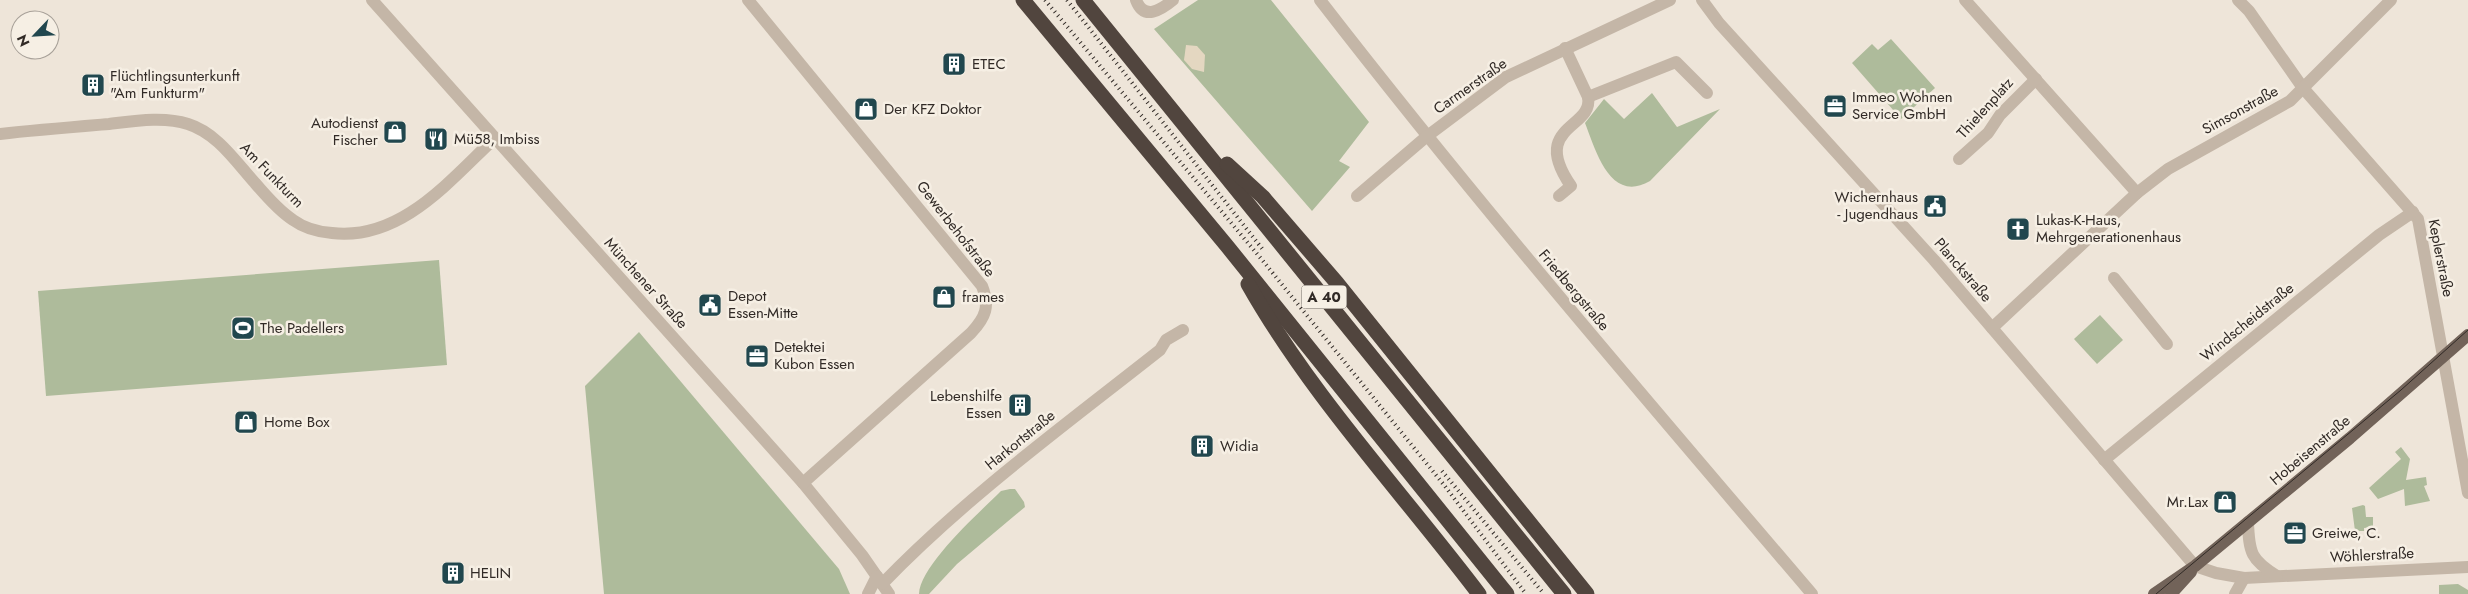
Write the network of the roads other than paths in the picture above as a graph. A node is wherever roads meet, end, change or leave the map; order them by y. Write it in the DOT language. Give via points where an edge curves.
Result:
graph roads {
  1 [pos="372,0"];
  2 [pos="748,0"];
  3 [pos="1023,0"];
  4 [pos="1084,0"];
  5 [pos="1136,0"];
  6 [pos="1173,0"];
  7 [pos="1320,0"];
  8 [pos="1670,0"];
  9 [pos="1702,0"];
  10 [pos="1965,0"];
  11 [pos="2238,0"];
  12 [pos="2391,0"];
  13 [pos="1565,48"];
  14 [pos="2036,79"];
  15 [pos="2303,88"];
  16 [pos="1706,93"];
  17 [pos="1588,97"];
  18 [pos="1188,128"];
  19 [pos="0,134"];
  20 [pos="1426,136"];
  21 [pos="495,138"];
  22 [pos="1959,159"];
  23 [pos="2137,193"];
  24 [pos="1358,196"];
  25 [pos="1559,196"];
  26 [pos="2413,212"];
  27 [pos="1227,246"];
  28 [pos="2114,278"];
  29 [pos="1992,328"];
  30 [pos="1183,330"];
  31 [pos="2468,334"];
  32 [pos="2167,344"];
  33 [pos="2443,356"];
  34 [pos="2104,460"];
  35 [pos="803,483"];
  36 [pos="2468,493"];
  37 [pos="2248,522"];
  38 [pos="2195,566"];
  39 [pos="2468,567"];
  40 [pos="2278,576"];
  41 [pos="2244,578"];
  42 [pos="883,585"];
  43 [pos="868,594"];
  44 [pos="1479,594"];
  45 [pos="1507,594"];
  46 [pos="1564,594"];
  47 [pos="1587,594"];
  48 [pos="1812,594"];
  49 [pos="2154,594"];
  50 [pos="2171,594"];
  51 [pos="2235,594"];
  1 -- 21 [label="street, Münchener Straße"];
  2 -- 35 [label="street, Gewerbehofstraße" via="982,286 988,300 984,315 971,333"];
  3 -- 27 [label="highway, A 40"];
  4 -- 18 [label="highway, A 40"];
  5 -- 6 [label="street" via="1151,13"];
  7 -- 20 [label="street, Friedbergstraße"];
  8 -- 13 [label="street, Carmerstraße"];
  9 -- 29 [label="street, Planckstraße"];
  10 -- 14 [label="street"];
  11 -- 15 [label="street, Keplerstraße" via="2249,10"];
  12 -- 15 [label="street, Simsonstraße"];
  13 -- 17 [label="street"];
  13 -- 20 [label="street, Carmerstraße" via="1506,77"];
  14 -- 22 [label="street, Thielenplatz" via="2000,115 1988,133"];
  14 -- 23 [label="street"];
  15 -- 23 [label="street, Simsonstraße" via="2290,101 2168,169"];
  15 -- 26 [label="street, Keplerstraße"];
  16 -- 17 [label="street" via="1676,62"];
  17 -- 25 [label="street" via="1588,110 1565,129 1558,140 1557,160 1571,186"];
  18 -- 46 [label="highway, A 40"];
  18 -- 47 [label="highway" via="1263,197 1338,283"];
  19 -- 21 [label="street, Am Funkturm" via="143,120 188,123 215,139 292,220 324,233 353,234 381,229 407,216"];
  20 -- 24 [label="street, Carmerstraße"];
  20 -- 48 [label="street, Friedbergstraße"];
  21 -- 35 [label="street, Münchener Straße"];
  23 -- 29 [label="street, Simsonstraße"];
  26 -- 33 [label="street, Keplerstraße" via="2421,228"];
  26 -- 34 [label="street, Windscheidstraße"];
  27 -- 44 [label="highway" via="1270,322 1349,434"];
  27 -- 45 [label="highway, A 40"];
  28 -- 32 [label="street"];
  29 -- 34 [label="street, Planckstraße"];
  30 -- 42 [label="street, Harkortstraße" via="1166,340 1160,350 1008,468 909,556"];
  31 -- 33 [label="main road, Hobeisenstraße"];
  33 -- 36 [label="street, Keplerstraße"];
  33 -- 37 [label="main road, Hobeisenstraße"];
  34 -- 38 [label="street, Planckstraße"];
  35 -- 42 [label="street, Münchener Straße"];
  37 -- 38 [label="main road, Hobeisenstraße"];
  37 -- 40 [label="street" via="2250,550 2262,567"];
  38 -- 41 [label="street, Wöhlerstraße"];
  38 -- 49 [label="main road, Hobeisenstraße"];
  38 -- 50 [label="main road, Hobeisenstraße"];
  39 -- 40 [label="street, Wöhlerstraße"];
  40 -- 41 [label="street, Wöhlerstraße"];
  41 -- 51 [label="street"];
  42 -- 43 [label="street, Harkortstraße"];
}
